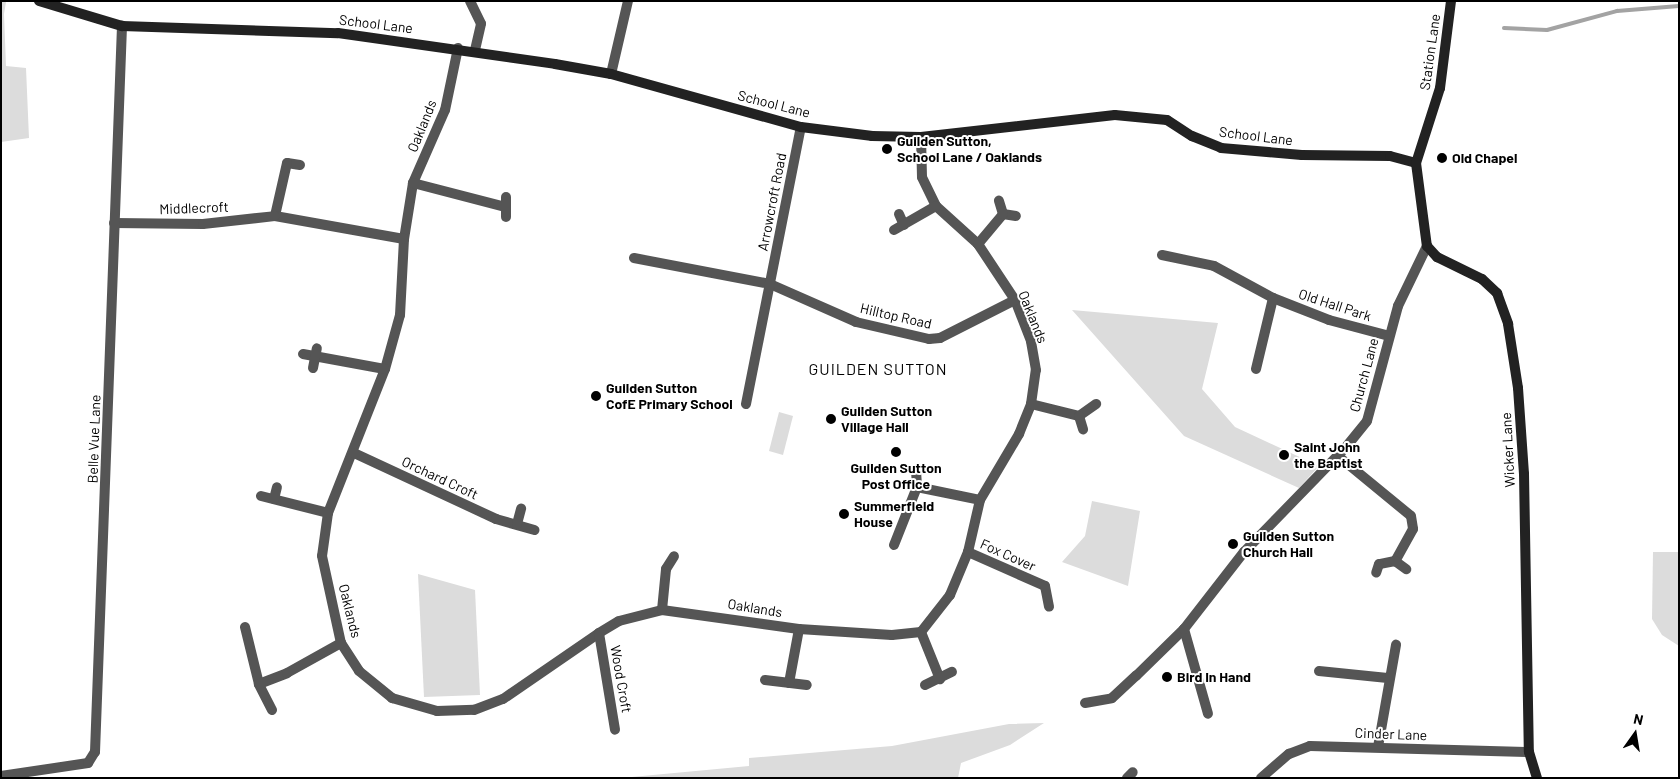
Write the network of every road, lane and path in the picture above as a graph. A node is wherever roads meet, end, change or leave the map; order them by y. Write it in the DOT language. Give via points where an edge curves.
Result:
graph roads {
  1 [pos="39,1"];
  2 [pos="470,1"];
  3 [pos="628,1"];
  4 [pos="1451,1"];
  5 [pos="122,26"];
  6 [pos="458,48"];
  7 [pos="475,52"];
  8 [pos="611,74"];
  9 [pos="801,126"];
  10 [pos="920,137"];
  11 [pos="1416,163"];
  12 [pos="300,165"];
  13 [pos="413,183"];
  14 [pos="1000,201"];
  15 [pos="936,206"];
  16 [pos="506,207"];
  17 [pos="899,214"];
  18 [pos="1003,214"];
  19 [pos="275,216"];
  20 [pos="1016,216"];
  21 [pos="114,223"];
  22 [pos="904,224"];
  23 [pos="894,230"];
  24 [pos="404,239"];
  25 [pos="978,244"];
  26 [pos="1427,246"];
  27 [pos="1162,255"];
  28 [pos="634,258"];
  29 [pos="770,284"];
  30 [pos="1273,298"];
  31 [pos="1014,300"];
  32 [pos="1389,336"];
  33 [pos="316,352"];
  34 [pos="303,354"];
  35 [pos="313,368"];
  36 [pos="385,369"];
  37 [pos="1256,369"];
  38 [pos="746,404"];
  39 [pos="1031,404"];
  40 [pos="1096,404"];
  41 [pos="1079,416"];
  42 [pos="1082,429"];
  43 [pos="354,453"];
  44 [pos="1338,456"];
  45 [pos="916,471"];
  46 [pos="278,487"];
  47 [pos="917,487"];
  48 [pos="260,496"];
  49 [pos="274,499"];
  50 [pos="980,500"];
  51 [pos="521,509"];
  52 [pos="328,513"];
  53 [pos="517,524"];
  54 [pos="534,530"];
  55 [pos="894,545"];
  56 [pos="968,552"];
  57 [pos="674,556"];
  58 [pos="1395,561"];
  59 [pos="1406,570"];
  60 [pos="1376,573"];
  61 [pos="1049,607"];
  62 [pos="662,610"];
  63 [pos="244,627"];
  64 [pos="799,629"];
  65 [pos="1184,629"];
  66 [pos="599,632"];
  67 [pos="921,632"];
  68 [pos="342,643"];
  69 [pos="1396,645"];
  70 [pos="1319,671"];
  71 [pos="952,672"];
  72 [pos="1388,678"];
  73 [pos="940,679"];
  74 [pos="765,680"];
  75 [pos="789,683"];
  76 [pos="259,684"];
  77 [pos="807,685"];
  78 [pos="925,685"];
  79 [pos="1085,703"];
  80 [pos="272,710"];
  81 [pos="1208,714"];
  82 [pos="615,730"];
  83 [pos="1378,747"];
  84 [pos="1529,752"];
  85 [pos="1,776"];
  86 [pos="1261,778"];
  87 [pos="1537,778"];
  1 -- 5 [label="street, School Lane"];
  2 -- 7 [label="street" via="481,24"];
  3 -- 8 [label="street"];
  4 -- 11 [label="street, Station Lane" via="1440,88"];
  5 -- 6 [label="street, School Lane" via="338,33"];
  5 -- 21 [label="street, Belle Vue Lane"];
  6 -- 7 [label="street, School Lane"];
  6 -- 13 [label="street, Oaklands" via="445,110"];
  7 -- 8 [label="street, School Lane"];
  8 -- 9 [label="street, School Lane"];
  9 -- 10 [label="street, School Lane" via="872,136"];
  9 -- 29 [label="street, Arrowcroft Road"];
  10 -- 11 [label="street, School Lane" via="1115,115 1167,120 1192,136 1221,148 1302,155 1390,156"];
  10 -- 15 [label="street, Oaklands" via="922,177"];
  11 -- 26 [label="street"];
  12 -- 19 [label="street" via="287,162"];
  13 -- 16 [label="street"];
  13 -- 24 [label="street, Oaklands"];
  14 -- 18 [label="street"];
  15 -- 22 [label="street"];
  15 -- 25 [label="street, Oaklands"];
  17 -- 22 [label="street"];
  18 -- 20 [label="street"];
  18 -- 25 [label="street"];
  19 -- 21 [label="street, Middlecroft" via="203,224"];
  19 -- 24 [label="street, Middlecroft"];
  21 -- 85 [label="street, Belle Vue Lane" via="95,752 88,763"];
  22 -- 23 [label="street"];
  24 -- 36 [label="street, Oaklands" via="400,315"];
  25 -- 31 [label="street, Oaklands"];
  26 -- 32 [label="street, Church Lane" via="1405,290"];
  26 -- 84 [label="street, Wicker Lane" via="1438,257 1482,279 1497,293 1508,324 1518,388 1524,474"];
  27 -- 30 [label="street, Old Hall Park" via="1214,266"];
  28 -- 29 [label="street"];
  29 -- 31 [label="street, Hilltop Road" via="856,322 929,339 940,338"];
  29 -- 38 [label="street, Arrowcroft Road"];
  30 -- 32 [label="street, Old Hall Park" via="1329,320"];
  30 -- 37 [label="street"];
  31 -- 39 [label="street, Oaklands" via="1031,341 1036,370"];
  32 -- 44 [label="street, Church Lane" via="1367,421"];
  33 -- 34 [label="street"];
  33 -- 35 [label="street"];
  33 -- 36 [label="street"];
  36 -- 43 [label="street, Oaklands"];
  39 -- 41 [label="street"];
  39 -- 50 [label="street, Oaklands" via="1019,434"];
  40 -- 41 [label="street"];
  41 -- 42 [label="street"];
  43 -- 52 [label="street, Oaklands"];
  43 -- 53 [label="street, Orchard Croft" via="496,519"];
  44 -- 58 [label="street" via="1411,516 1413,529"];
  44 -- 65 [label="street, Church Lane" via="1244,552"];
  45 -- 47 [label="street"];
  46 -- 49 [label="street"];
  47 -- 50 [label="street"];
  47 -- 55 [label="street"];
  48 -- 49 [label="street"];
  49 -- 52 [label="street"];
  50 -- 56 [label="street, Oaklands"];
  51 -- 53 [label="street"];
  52 -- 68 [label="street, Oaklands" via="322,556"];
  53 -- 54 [label="street, Orchard Croft"];
  56 -- 61 [label="street, Fox Cover" via="1045,586"];
  56 -- 67 [label="street, Oaklands" via="950,595"];
  57 -- 62 [label="street" via="662,568"];
  58 -- 59 [label="street"];
  58 -- 60 [label="street" via="1379,564"];
  62 -- 64 [label="street, Oaklands"];
  62 -- 66 [label="street, Oaklands" via="619,621"];
  63 -- 76 [label="street"];
  64 -- 67 [label="street, Oaklands" via="892,635"];
  64 -- 75 [label="street"];
  65 -- 79 [label="street, Church Lane" via="1112,698"];
  65 -- 81 [label="street"];
  66 -- 68 [label="street, Oaklands" via="503,699 474,710 437,711 392,698 359,671"];
  66 -- 82 [label="street, Wood Croft"];
  67 -- 73 [label="street"];
  68 -- 76 [label="street" via="287,673"];
  69 -- 72 [label="street"];
  70 -- 72 [label="street"];
  71 -- 73 [label="street"];
  72 -- 83 [label="street"];
  73 -- 78 [label="street"];
  74 -- 75 [label="street"];
  75 -- 77 [label="street"];
  76 -- 80 [label="street"];
  83 -- 84 [label="street, Cinder Lane"];
  83 -- 86 [label="street, Cinder Lane" via="1310,746 1290,754"];
  84 -- 87 [label="street, Wicker Lane"];
}
